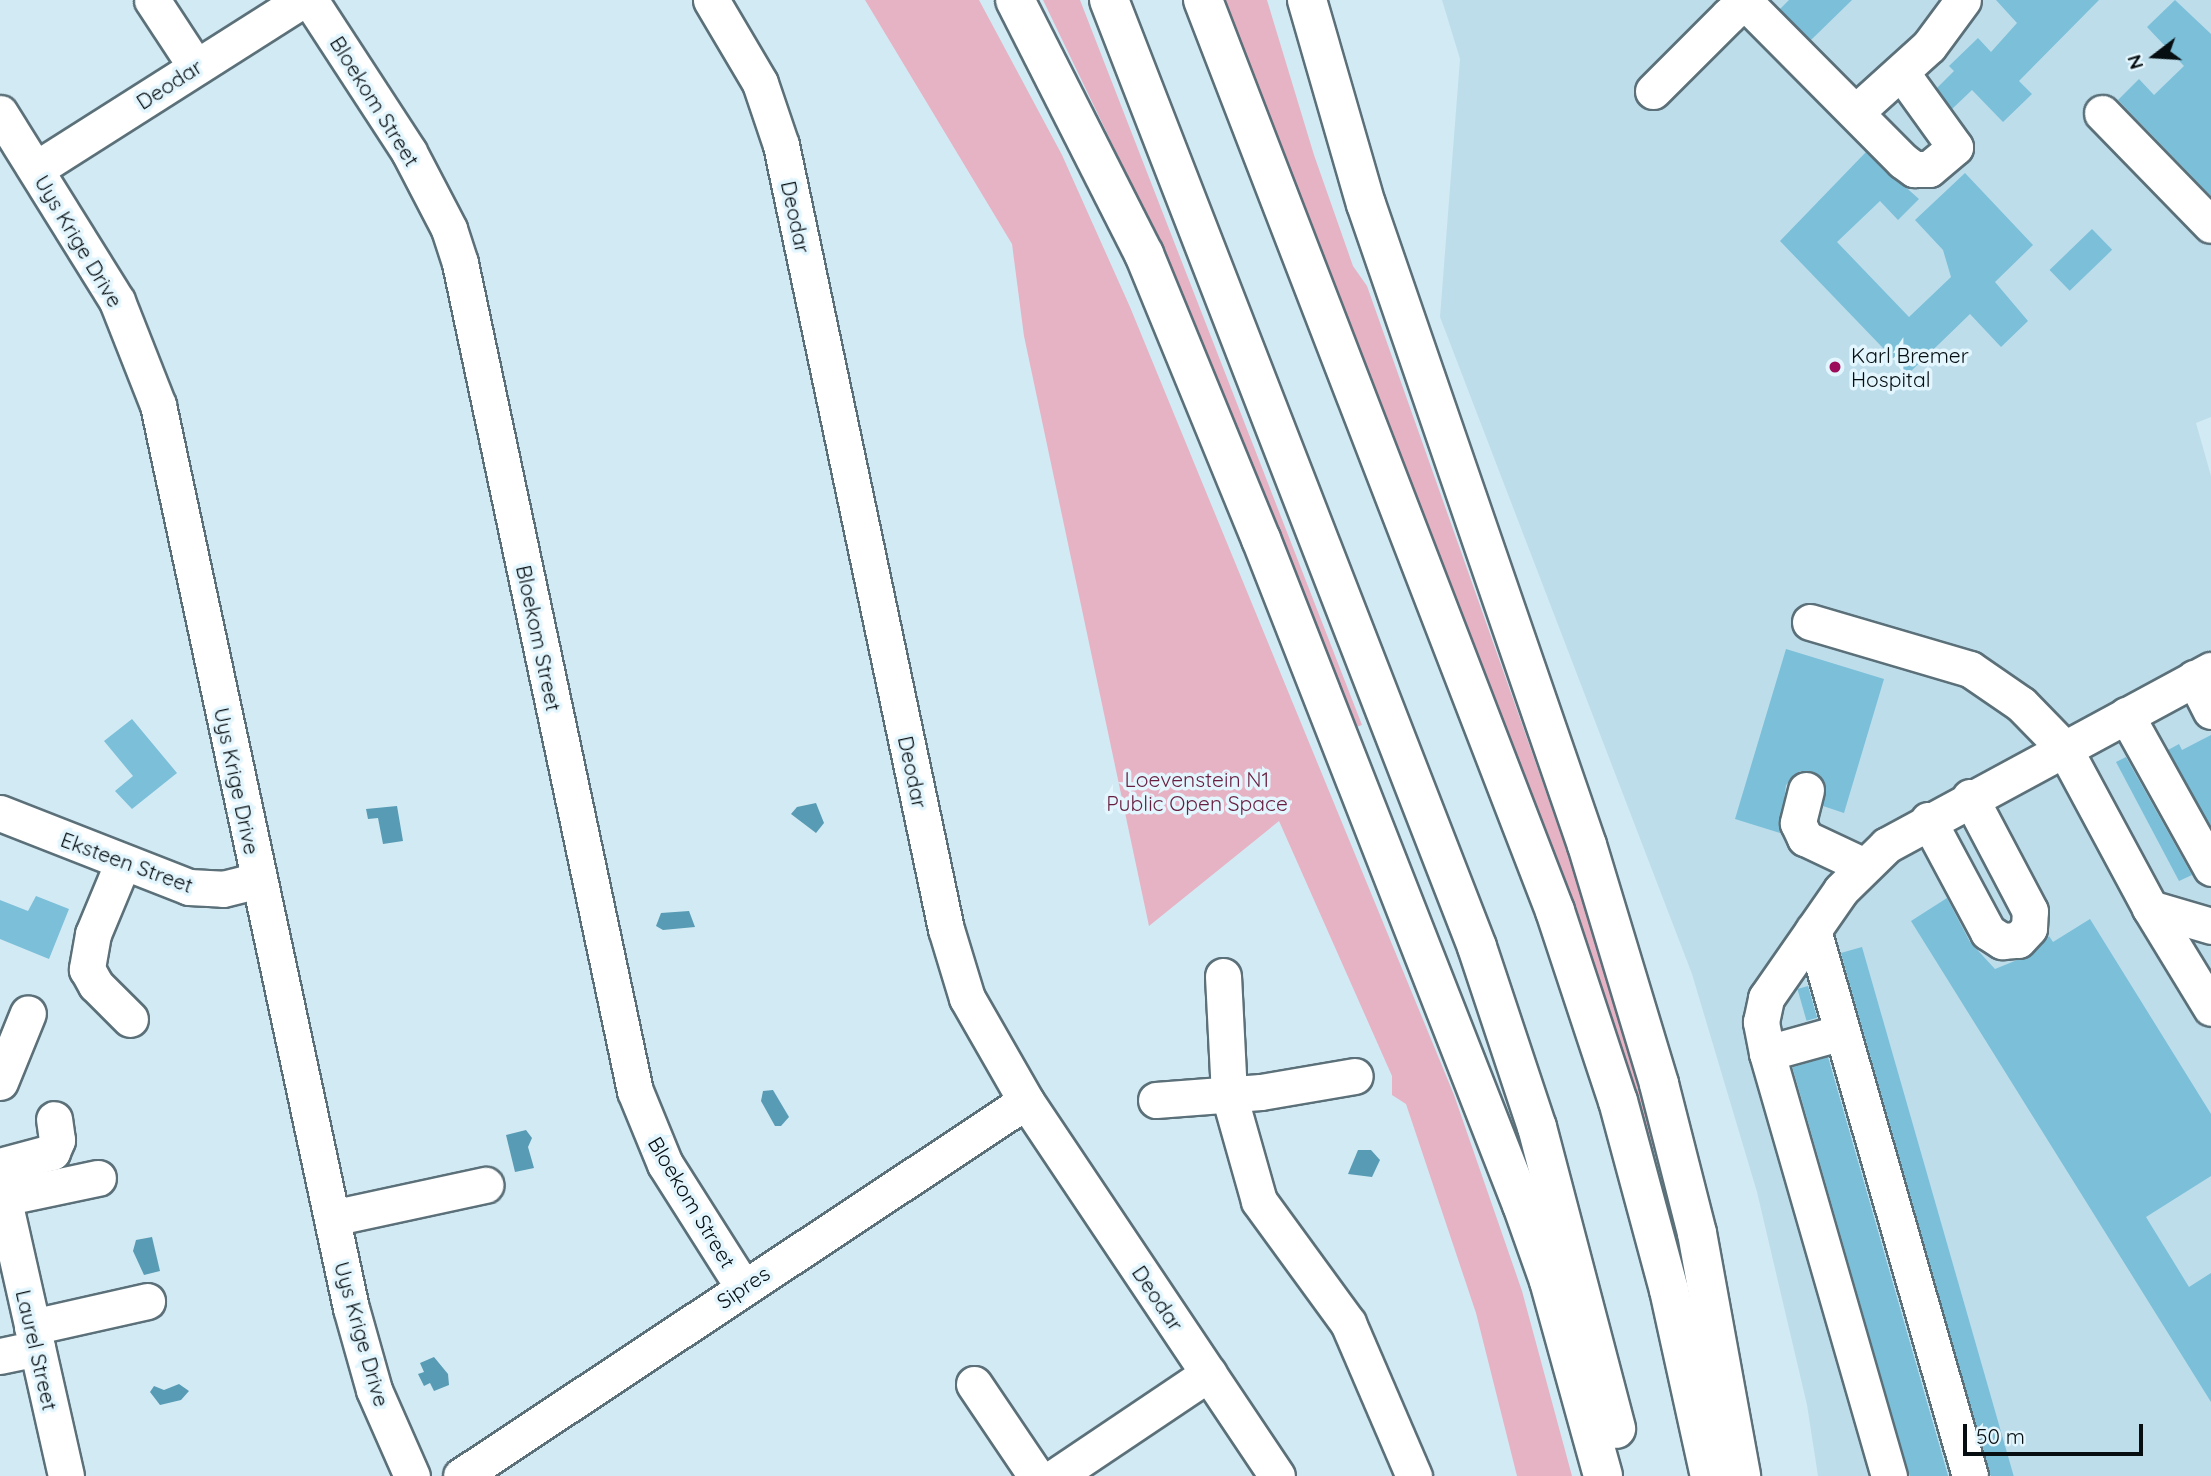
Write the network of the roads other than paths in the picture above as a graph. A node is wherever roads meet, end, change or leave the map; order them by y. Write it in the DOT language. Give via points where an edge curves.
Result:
graph roads {
  1 [pos="152,0"];
  2 [pos="303,0"];
  3 [pos="310,0"];
  4 [pos="711,0"];
  5 [pos="1015,0"];
  6 [pos="1109,0"];
  7 [pos="1203,0"];
  8 [pos="1307,0"];
  9 [pos="1963,0"];
  10 [pos="196,67"];
  11 [pos="1901,72"];
  12 [pos="1653,91"];
  13 [pos="0,113"];
  14 [pos="1856,113"];
  15 [pos="2102,113"];
  16 [pos="36,169"];
  17 [pos="2209,224"];
  18 [pos="1810,622"];
  19 [pos="2202,674"];
  20 [pos="2211,711"];
  21 [pos="2126,715"];
  22 [pos="2064,748"];
  23 [pos="1806,790"];
  24 [pos="1970,797"];
  25 [pos="0,813"];
  26 [pos="1928,820"];
  27 [pos="123,862"];
  28 [pos="1862,865"];
  29 [pos="2211,868"];
  30 [pos="258,880"];
  31 [pos="2150,908"];
  32 [pos="2211,926"];
  33 [pos="1813,930"];
  34 [pos="1223,976"];
  35 [pos="2211,1007"];
  36 [pos="28,1013"];
  37 [pos="130,1019"];
  38 [pos="1843,1032"];
  39 [pos="1765,1044"];
  40 [pos="1355,1076"];
  41 [pos="0,1082"];
  42 [pos="1229,1096"];
  43 [pos="1156,1100"];
  44 [pos="1026,1101"];
  45 [pos="54,1119"];
  46 [pos="98,1178"];
  47 [pos="1,1182"];
  48 [pos="485,1185"];
  49 [pos="332,1219"];
  50 [pos="743,1287"];
  51 [pos="147,1301"];
  52 [pos="35,1338"];
  53 [pos="0,1356"];
  54 [pos="1209,1373"];
  55 [pos="974,1384"];
  56 [pos="66,1476"];
  57 [pos="412,1476"];
  58 [pos="461,1476"];
  59 [pos="1036,1476"];
  60 [pos="1056,1476"];
  61 [pos="1277,1476"];
  62 [pos="1414,1476"];
  63 [pos="1603,1476"];
  64 [pos="1625,1476"];
  65 [pos="1710,1476"];
  66 [pos="1741,1476"];
  67 [pos="1865,1476"];
  68 [pos="1889,1476"];
  69 [pos="1970,1476"];
  1 -- 10 [label="street"];
  2 -- 10 [label="street, Deodar"];
  3 -- 50 [label="street, Bloekom Street" via="409,152 449,229 463,276 635,1091 664,1164"];
  4 -- 44 [label="street, Deodar" via="760,83 781,145 952,952 977,1020"];
  5 -- 63 [label="highway" via="1144,254 1266,552 1522,1205 1549,1281"];
  6 -- 64 [label="highway" via="1477,947 1537,1127 1588,1311"];
  7 -- 65 [label="highway" via="1555,911 1618,1101 1669,1290"];
  8 -- 66 [label="highway" via="1362,192 1587,845 1655,1071 1697,1233"];
  9 -- 11 [label="street" via="1929,46"];
  10 -- 16 [label="street, Deodar"];
  11 -- 14 [label="street"];
  11 -- 14 [label="street" via="1955,147 1939,163 1925,170 1910,166"];
  12 -- 14 [label="street" via="1728,16 1745,5"];
  13 -- 16 [label="street, Uys Krige Drive"];
  15 -- 17 [label="street"];
  16 -- 30 [label="street, Uys Krige Drive" via="117,302 147,370 178,488"];
  18 -- 22 [label="street" via="1981,674 2007,691"];
  19 -- 20 [label="street"];
  19 -- 21 [label="street"];
  21 -- 22 [label="street"];
  21 -- 29 [label="street"];
  22 -- 24 [label="street"];
  22 -- 31 [label="street"];
  23 -- 28 [label="street" via="1798,823 1805,838"];
  24 -- 26 [label="street"];
  24 -- 26 [label="street" via="2030,911 2029,928 2018,940 2002,941 1988,932"];
  25 -- 27 [label="street, Eksteen Street"];
  26 -- 28 [label="street"];
  27 -- 30 [label="street, Eksteen Street" via="198,889 223,889"];
  27 -- 37 [label="street" via="93,934 87,969 96,985"];
  28 -- 33 [label="street"];
  30 -- 49 [label="street, Uys Krige Drive"];
  31 -- 32 [label="street"];
  31 -- 35 [label="street"];
  33 -- 38 [label="street"];
  33 -- 39 [label="street" via="1766,998"];
  34 -- 42 [label="street"];
  36 -- 41 [label="street"];
  38 -- 39 [label="street"];
  38 -- 69 [label="street"];
  39 -- 67 [label="street" via="1752,1059 1750,1078"];
  39 -- 68 [label="street"];
  40 -- 42 [label="street"];
  42 -- 43 [label="street"];
  42 -- 62 [label="street" via="1259,1202 1348,1323"];
  44 -- 50 [label="street, Sipres"];
  44 -- 54 [label="street, Deodar"];
  45 -- 47 [label="street" via="57,1140 52,1152"];
  46 -- 47 [label="street"];
  47 -- 52 [label="street, Laurel Street"];
  48 -- 49 [label="street"];
  49 -- 57 [label="street, Uys Krige Drive" via="363,1357"];
  50 -- 58 [label="street, Sipres"];
  51 -- 52 [label="street"];
  52 -- 53 [label="street"];
  52 -- 56 [label="street, Laurel Street"];
  54 -- 60 [label="street"];
  54 -- 61 [label="street, Deodar"];
  55 -- 59 [label="street"];
}
